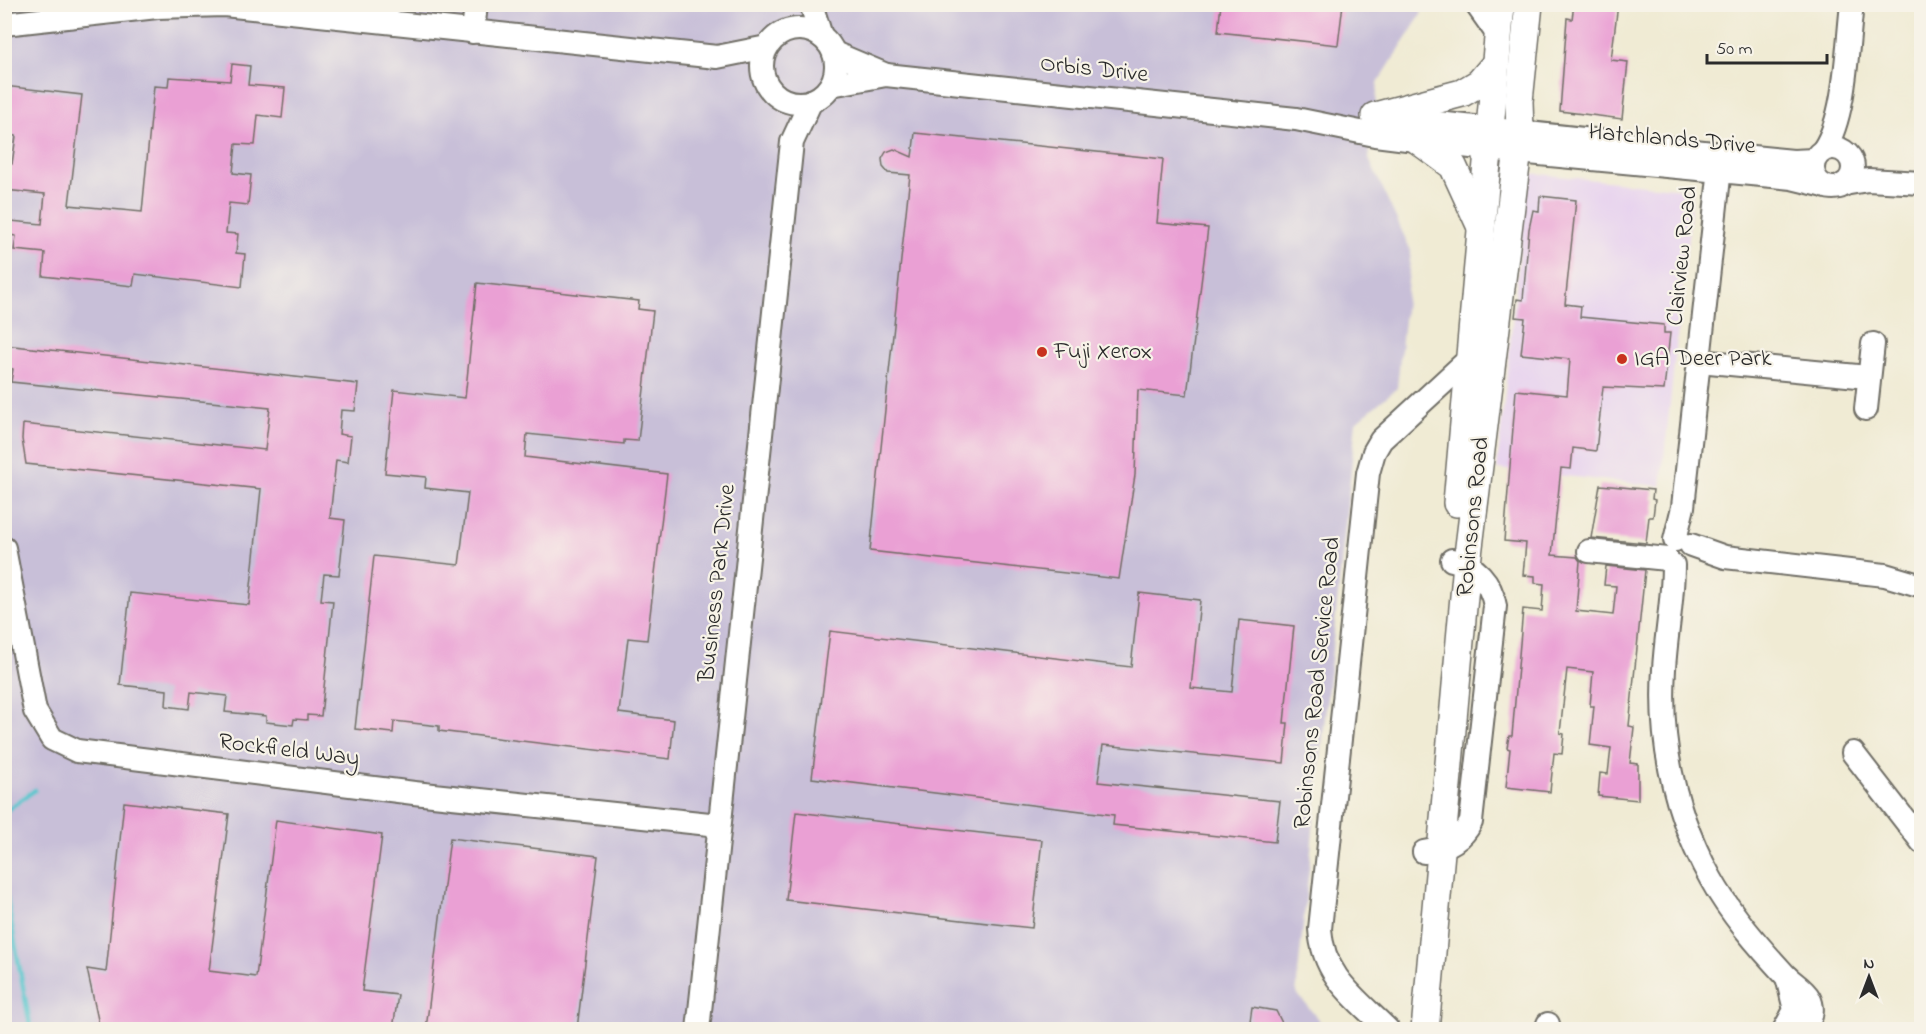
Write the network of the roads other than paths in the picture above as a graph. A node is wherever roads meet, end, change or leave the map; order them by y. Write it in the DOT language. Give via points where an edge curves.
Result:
graph roads {
  1 [pos="476,4"];
  2 [pos="801,4"];
  3 [pos="811,4"];
  4 [pos="1476,4"];
  5 [pos="1501,4"];
  6 [pos="1528,4"];
  7 [pos="1852,4"];
  8 [pos="4,24"];
  9 [pos="788,31"];
  10 [pos="473,32"];
  11 [pos="1498,35"];
  12 [pos="828,45"];
  13 [pos="767,47"];
  14 [pos="717,57"];
  15 [pos="1496,63"];
  16 [pos="886,75"];
  17 [pos="764,78"];
  18 [pos="831,86"];
  19 [pos="778,96"];
  20 [pos="811,101"];
  21 [pos="1838,114"];
  22 [pos="1375,116"];
  23 [pos="1296,119"];
  24 [pos="1488,140"];
  25 [pos="1419,141"];
  26 [pos="792,142"];
  27 [pos="1519,143"];
  28 [pos="1819,154"];
  29 [pos="1849,157"];
  30 [pos="1721,164"];
  31 [pos="1914,182"];
  32 [pos="1844,184"];
  33 [pos="1821,185"];
  34 [pos="1480,226"];
  35 [pos="1873,344"];
  36 [pos="1469,359"];
  37 [pos="1699,361"];
  38 [pos="1868,377"];
  39 [pos="1866,409"];
  40 [pos="4,548"];
  41 [pos="1589,551"];
  42 [pos="1679,553"];
  43 [pos="1460,561"];
  44 [pos="1922,586"];
  45 [pos="1853,753"];
  46 [pos="719,825"];
  47 [pos="1922,842"];
  48 [pos="1433,851"];
  49 [pos="1798,1021"];
  50 [pos="698,1029"];
  51 [pos="1388,1029"];
  52 [pos="1407,1029"];
  53 [pos="1425,1029"];
  1 -- 10 [label="street"];
  2 -- 9 [label="street"];
  3 -- 12 [label="street"];
  4 -- 11 [label="street"];
  5 -- 11 [label="main road, Robinsons Road"];
  6 -- 27 [label="main road, Robinsons Road"];
  7 -- 21 [label="street"];
  8 -- 10 [label="street" via="157,7 224,5"];
  9 -- 12 [label="street" via="799,29"];
  9 -- 13 [label="street"];
  10 -- 14 [label="street"];
  11 -- 15 [label="main road, Robinsons Road"];
  12 -- 16 [label="street, Orbis Drive"];
  12 -- 18 [label="street" via="835,75"];
  13 -- 14 [label="street"];
  13 -- 17 [label="street" via="763,57"];
  14 -- 17 [label="street"];
  15 -- 22 [label="main road" via="1479,83 1462,93"];
  15 -- 24 [label="main road, Robinsons Road"];
  16 -- 18 [label="street, Orbis Drive"];
  16 -- 23 [label="street, Orbis Drive"];
  17 -- 19 [label="street"];
  18 -- 20 [label="street"];
  19 -- 20 [label="street" via="800,103"];
  19 -- 26 [label="street, Business Park Drive"];
  20 -- 26 [label="street, Business Park Drive"];
  21 -- 28 [label="street" via="1832,138"];
  21 -- 29 [label="street" via="1841,138"];
  22 -- 23 [label="street, Orbis Drive"];
  22 -- 24 [label="street, Orbis Drive"];
  23 -- 25 [label="street, Orbis Drive"];
  24 -- 25 [label="street, Orbis Drive"];
  24 -- 27 [label="street, Hatchlands Drive"];
  24 -- 34 [label="main road, Robinsons Road"];
  25 -- 34 [label="main road" via="1453,166"];
  26 -- 46 [label="street, Business Park Drive"];
  27 -- 30 [label="street, Hatchlands Drive"];
  27 -- 43 [label="main road, Robinsons Road"];
  28 -- 29 [label="street" via="1836,148"];
  28 -- 30 [label="street, Hatchlands Drive" via="1793,161"];
  28 -- 33 [label="street" via="1812,171"];
  29 -- 31 [label="street"];
  29 -- 32 [label="street" via="1852,174"];
  30 -- 33 [label="street, Hatchlands Drive"];
  30 -- 37 [label="street, Clairview Road"];
  31 -- 32 [label="street" via="1868,180"];
  32 -- 33 [label="street" via="1833,188"];
  34 -- 36 [label="main road, Robinsons Road"];
  35 -- 38 [label="street"];
  36 -- 43 [label="main road, Robinsons Road"];
  36 -- 51 [label="street, Robinsons Road Service Road" via="1381,440 1368,473 1320,929 1330,970"];
  37 -- 38 [label="street"];
  37 -- 42 [label="street, Clairview Road"];
  38 -- 39 [label="street"];
  40 -- 46 [label="street, Rockfield Way" via="35,711 52,739 77,751 414,793"];
  41 -- 42 [label="street" via="1630,555"];
  42 -- 44 [label="street" via="1885,575"];
  42 -- 49 [label="street, Clairview Road" via="1664,669 1664,748 1672,788 1689,837 1712,881 1742,925 1809,997"];
  43 -- 48 [label="main road, Robinsons Road"];
  45 -- 47 [label="street"];
  46 -- 50 [label="street, Business Park Drive"];
  48 -- 52 [label="main road, Robinsons Road"];
  48 -- 53 [label="main road, Robinsons Road"];
}
